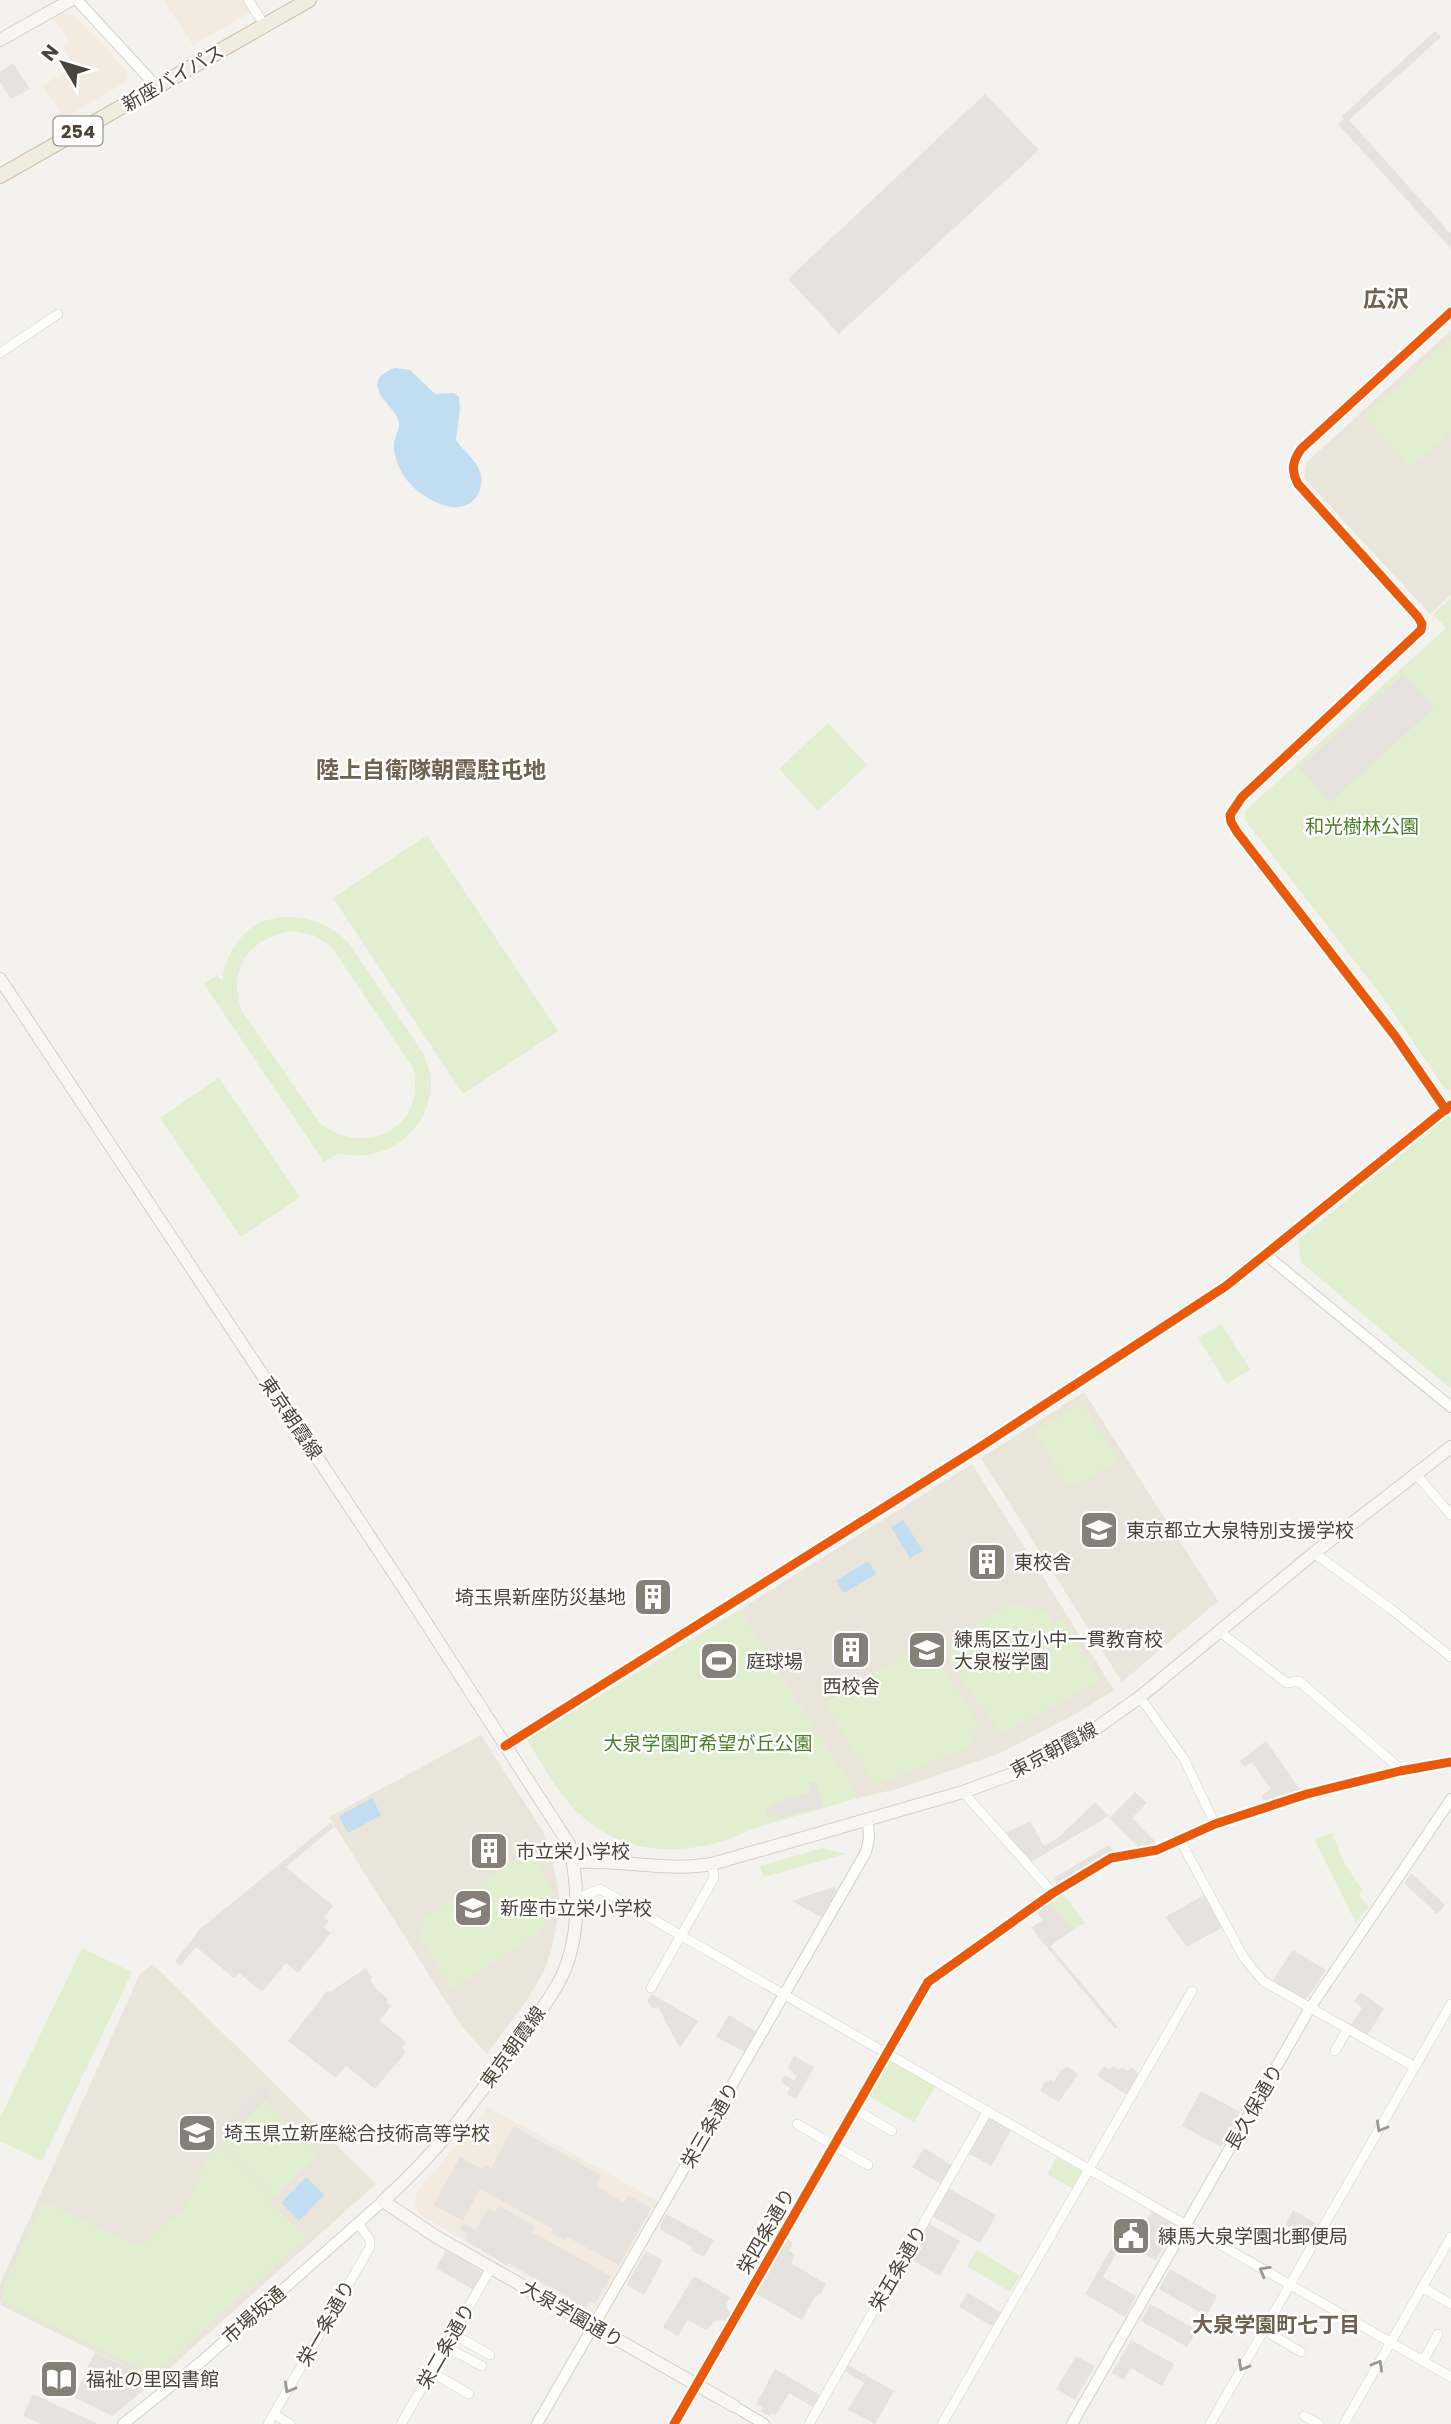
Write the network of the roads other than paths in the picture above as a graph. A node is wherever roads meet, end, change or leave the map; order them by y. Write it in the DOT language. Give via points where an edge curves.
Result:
graph roads {
  1 [pos="71,0"];
  2 [pos="77,0"];
  3 [pos="248,0"];
  4 [pos="292,0"];
  5 [pos="309,0"];
  6 [pos="260,18"];
  7 [pos="0,40"];
  8 [pos="153,83"];
  9 [pos="0,166"];
  10 [pos="0,176"];
  11 [pos="1451,312"];
  12 [pos="58,314"];
  13 [pos="0,353"];
  14 [pos="0,979"];
  15 [pos="1448,1108"];
  16 [pos="1266,1255"];
  17 [pos="1451,1407"];
  18 [pos="1451,1447"];
  19 [pos="1415,1473"];
  20 [pos="1451,1516"];
  21 [pos="1314,1553"];
  22 [pos="1220,1632"];
  23 [pos="1451,1657"];
  24 [pos="1140,1698"];
  25 [pos="505,1746"];
  26 [pos="1451,1762"];
  27 [pos="1400,1771"];
  28 [pos="963,1793"];
  29 [pos="1451,1800"];
  30 [pos="868,1820"];
  31 [pos="1215,1824"];
  32 [pos="1180,1840"];
  33 [pos="573,1862"];
  34 [pos="712,1864"];
  35 [pos="1054,1893"];
  36 [pos="576,1899"];
  37 [pos="682,1937"];
  38 [pos="651,1988"];
  39 [pos="1192,1991"];
  40 [pos="784,1996"];
  41 [pos="1451,2004"];
  42 [pos="1310,2008"];
  43 [pos="1348,2030"];
  44 [pos="1335,2051"];
  45 [pos="887,2055"];
  46 [pos="1415,2067"];
  47 [pos="856,2110"];
  48 [pos="988,2112"];
  49 [pos="797,2124"];
  50 [pos="892,2131"];
  51 [pos="835,2146"];
  52 [pos="868,2165"];
  53 [pos="1088,2170"];
  54 [pos="383,2201"];
  55 [pos="358,2223"];
  56 [pos="1185,2226"];
  57 [pos="1451,2237"];
  58 [pos="1447,2254"];
  59 [pos="491,2268"];
  60 [pos="1290,2286"];
  61 [pos="1422,2287"];
  62 [pos="1451,2304"];
  63 [pos="594,2327"];
  64 [pos="1264,2330"];
  65 [pos="453,2334"];
  66 [pos="1438,2334"];
  67 [pos="1390,2343"];
  68 [pos="446,2347"];
  69 [pos="1301,2352"];
  70 [pos="489,2355"];
  71 [pos="1423,2361"];
  72 [pos="482,2367"];
  73 [pos="431,2372"];
  74 [pos="1451,2378"];
  75 [pos="697,2386"];
  76 [pos="469,2394"];
  77 [pos="734,2406"];
  78 [pos="274,2414"];
  79 [pos="1304,2416"];
  80 [pos="123,2424"];
  81 [pos="268,2424"];
  82 [pos="290,2424"];
  83 [pos="401,2424"];
  84 [pos="537,2424"];
  85 [pos="674,2424"];
  86 [pos="764,2424"];
  87 [pos="809,2424"];
  88 [pos="942,2424"];
  89 [pos="1072,2424"];
  90 [pos="1210,2424"];
  91 [pos="1319,2424"];
  92 [pos="1344,2424"];
  1 -- 7 [label="main road"];
  2 -- 8 [label="street"];
  3 -- 6 [label="street"];
  4 -- 6 [label="highway, 新座バイパス / 254"];
  5 -- 8 [label="highway, 新座バイパス / 254"];
  6 -- 8 [label="highway, 新座バイパス / 254"];
  8 -- 9 [label="highway, 新座バイパス / 254"];
  8 -- 10 [label="highway, 新座バイパス / 254"];
  11 -- 15 [label="street" via="1301,449 1292,466 1298,484 1418,617 1422,630 1242,797 1230,814 1237,832"];
  12 -- 13 [label="street"];
  14 -- 25 [label="main road, 東京朝霞線"];
  15 -- 16 [label="street"];
  16 -- 17 [label="street"];
  16 -- 25 [label="street" via="980,1447"];
  18 -- 19 [label="main road, 東京朝霞線"];
  19 -- 20 [label="street"];
  19 -- 21 [label="main road, 東京朝霞線"];
  21 -- 22 [label="main road, 東京朝霞線"];
  21 -- 23 [label="street"];
  22 -- 24 [label="main road, 東京朝霞線"];
  22 -- 27 [label="street" via="1287,1682 1299,1681"];
  24 -- 28 [label="main road, 東京朝霞線" via="1081,1739"];
  24 -- 31 [label="street" via="1184,1759"];
  25 -- 33 [label="main road, 東京朝霞線" via="563,1834"];
  26 -- 27 [label="street, 栄四条通り"];
  27 -- 31 [label="street, 栄四条通り" via="1307,1794"];
  28 -- 30 [label="main road, 東京朝霞線"];
  28 -- 35 [label="street"];
  29 -- 42 [label="street, 長久保通り"];
  30 -- 34 [label="main road, 東京朝霞線"];
  30 -- 40 [label="street, 栄三条通り" via="866,1852"];
  31 -- 32 [label="street, 栄四条通り"];
  32 -- 35 [label="street, 栄四条通り" via="1157,1850 1111,1858"];
  32 -- 42 [label="street" via="1244,1958 1263,1981"];
  33 -- 34 [label="main road, 東京朝霞線" via="600,1860 667,1868"];
  33 -- 36 [label="main road, 東京朝霞線"];
  34 -- 37 [label="street" via="714,1878"];
  35 -- 45 [label="street, 栄四条通り" via="928,1982"];
  36 -- 37 [label="street" via="600,1889"];
  36 -- 54 [label="main road, 東京朝霞線" via="574,1937 557,1987 461,2119"];
  37 -- 38 [label="street"];
  37 -- 40 [label="street"];
  39 -- 53 [label="street"];
  40 -- 45 [label="street"];
  40 -- 63 [label="street, 栄三条通り"];
  41 -- 46 [label="street"];
  42 -- 43 [label="street"];
  42 -- 56 [label="street, 長久保通り"];
  43 -- 44 [label="street"];
  43 -- 46 [label="street"];
  45 -- 47 [label="street, 栄四条通り"];
  45 -- 48 [label="street"];
  46 -- 60 [label="street, one-way"];
  47 -- 50 [label="street"];
  47 -- 51 [label="street, 栄四条通り"];
  48 -- 53 [label="street"];
  48 -- 87 [label="street, 栄五条通り"];
  49 -- 51 [label="street"];
  51 -- 52 [label="street"];
  51 -- 75 [label="street, 栄四条通り"];
  53 -- 56 [label="street"];
  53 -- 88 [label="street"];
  54 -- 55 [label="street, 市場坂通"];
  54 -- 59 [label="main road, 大泉学園通り"];
  55 -- 78 [label="street, 栄一条通り, one-way" via="370,2247"];
  55 -- 80 [label="street, 市場坂通" via="201,2362"];
  60 -- 56 [label="street, one-way"];
  56 -- 89 [label="street, 長久保通り"];
  57 -- 58 [label="street"];
  58 -- 61 [label="street"];
  59 -- 63 [label="main road, 大泉学園通り"];
  59 -- 65 [label="street, 栄二条通り"];
  60 -- 64 [label="street"];
  60 -- 67 [label="street"];
  61 -- 62 [label="street"];
  61 -- 67 [label="street"];
  63 -- 75 [label="main road, 大泉学園通り"];
  63 -- 84 [label="street, 栄三条通り"];
  64 -- 69 [label="street"];
  64 -- 90 [label="street, one-way"];
  65 -- 68 [label="street, 栄二条通り"];
  65 -- 70 [label="street"];
  66 -- 71 [label="street"];
  67 -- 71 [label="street"];
  92 -- 67 [label="street, one-way"];
  68 -- 72 [label="street"];
  68 -- 73 [label="street, 栄二条通り"];
  71 -- 74 [label="street"];
  73 -- 76 [label="street"];
  73 -- 83 [label="street, 栄二条通り"];
  75 -- 77 [label="main road, 大泉学園通り"];
  75 -- 85 [label="street, 栄四条通り"];
  77 -- 86 [label="street, 大泉学園通り"];
  78 -- 81 [label="street, 栄一条通り"];
  78 -- 82 [label="street"];
  79 -- 91 [label="street"];
}
